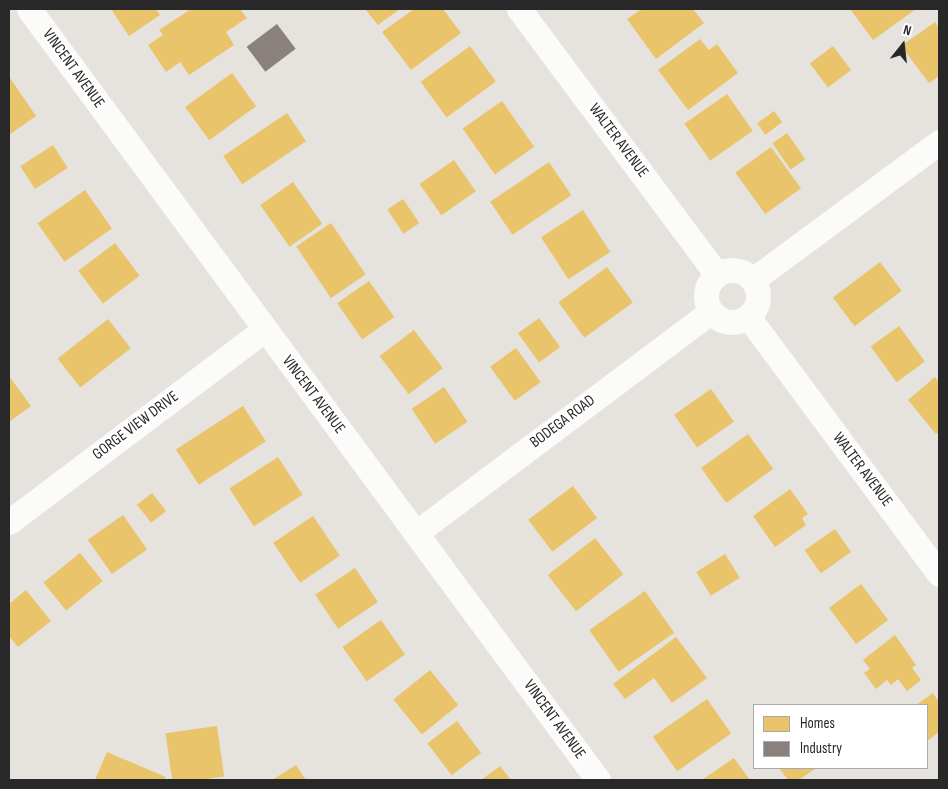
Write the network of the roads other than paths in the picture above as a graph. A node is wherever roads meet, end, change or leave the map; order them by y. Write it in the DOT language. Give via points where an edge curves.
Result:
graph roads {
  1 [pos="29,9"];
  2 [pos="519,9"];
  3 [pos="939,142"];
  4 [pos="716,273"];
  5 [pos="754,279"];
  6 [pos="710,312"];
  7 [pos="749,318"];
  8 [pos="264,330"];
  9 [pos="9,522"];
  10 [pos="416,533"];
  11 [pos="939,574"];
  12 [pos="598,780"];
  1 -- 8 [label="street, VINCENT AVENUE"];
  2 -- 4 [label="street, WALTER AVENUE"];
  3 -- 5 [label="street"];
  4 -- 5 [label="street" via="736,268"];
  4 -- 6 [label="street" via="705,291"];
  5 -- 7 [label="street" via="760,299"];
  6 -- 7 [label="street" via="728,323"];
  6 -- 10 [label="street, BODEGA ROAD"];
  7 -- 11 [label="street, WALTER AVENUE"];
  8 -- 9 [label="street, GORGE VIEW DRIVE"];
  8 -- 10 [label="street, VINCENT AVENUE"];
  10 -- 12 [label="street, VINCENT AVENUE"];
}
